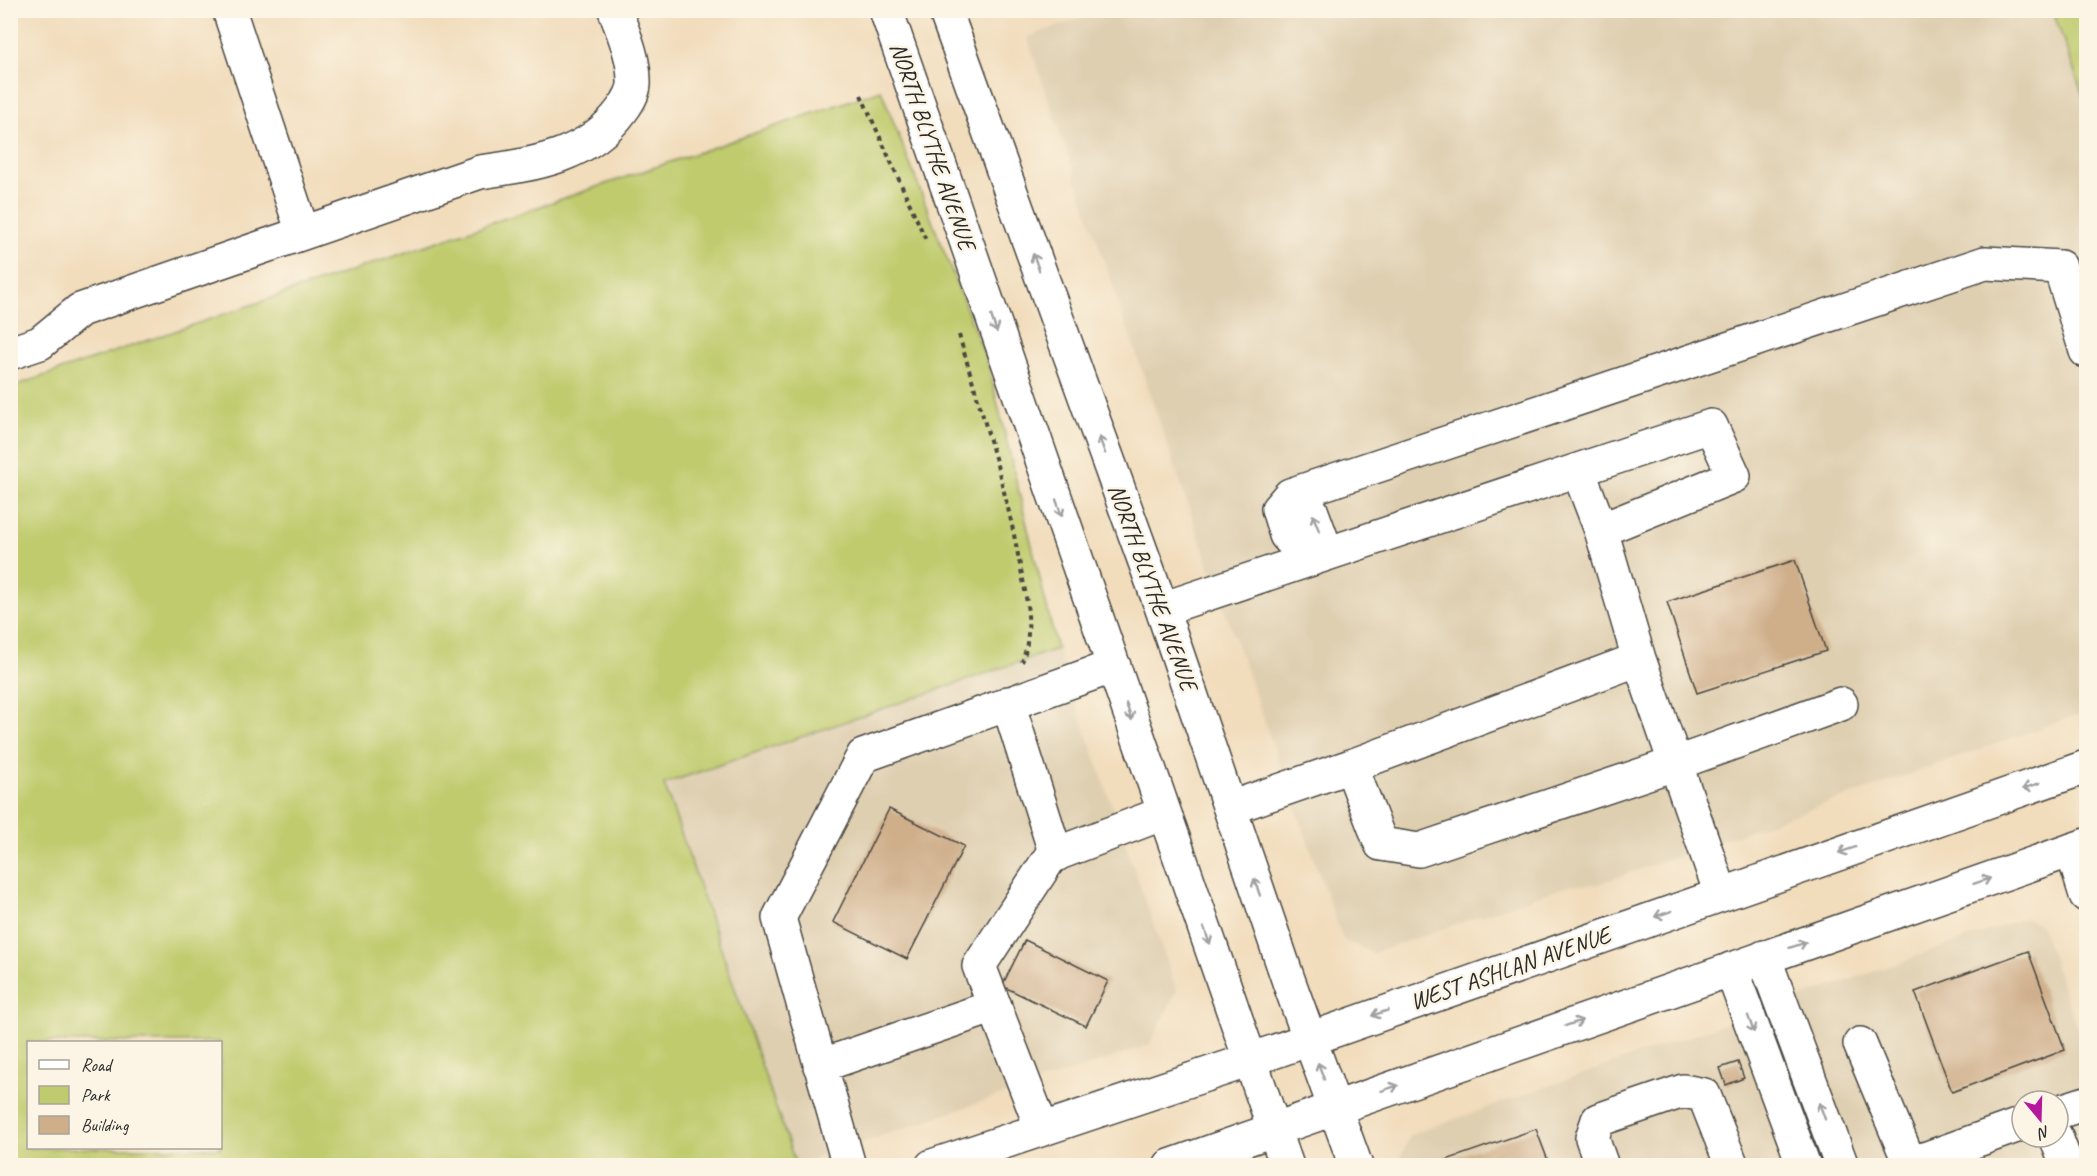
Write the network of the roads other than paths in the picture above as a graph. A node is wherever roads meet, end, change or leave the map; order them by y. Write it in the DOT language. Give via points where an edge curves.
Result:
graph roads {
  1 [pos="229,10"];
  2 [pos="615,10"];
  3 [pos="885,10"];
  4 [pos="945,10"];
  5 [pos="303,233"];
  6 [pos="2086,351"];
  7 [pos="10,353"];
  8 [pos="1578,470"];
  9 [pos="1601,530"];
  10 [pos="1309,560"];
  11 [pos="1162,609"];
  12 [pos="1639,659"];
  13 [pos="1114,666"];
  14 [pos="1008,703"];
  15 [pos="1841,705"];
  16 [pos="1677,764"];
  17 [pos="1351,766"];
  18 [pos="2086,767"];
  19 [pos="1230,808"];
  20 [pos="1164,813"];
  21 [pos="2082,841"];
  22 [pos="1056,855"];
  23 [pos="1721,894"];
  24 [pos="2086,895"];
  25 [pos="1764,957"];
  26 [pos="1731,969"];
  27 [pos="994,1006"];
  28 [pos="1309,1038"];
  29 [pos="1860,1044"];
  30 [pos="1250,1060"];
  31 [pos="820,1066"];
  32 [pos="2086,1102"];
  33 [pos="1335,1107"];
  34 [pos="2070,1108"];
  35 [pos="2010,1128"];
  36 [pos="1042,1129"];
  37 [pos="1275,1129"];
  38 [pos="2061,1149"];
  39 [pos="1908,1165"];
  40 [pos="849,1166"];
  41 [pos="932,1166"];
  42 [pos="1170,1166"];
  43 [pos="1287,1166"];
  44 [pos="1356,1166"];
  45 [pos="1602,1166"];
  46 [pos="1732,1166"];
  47 [pos="1804,1166"];
  48 [pos="1842,1166"];
  49 [pos="2067,1166"];
  1 -- 5 [label="street"];
  2 -- 5 [label="street" via="632,58 635,84 627,104 610,127 587,144 521,166 480,172"];
  3 -- 13 [label="street, NORTH BLYTHE AVENUE, one-way"];
  11 -- 4 [label="street, NORTH BLYTHE AVENUE, one-way"];
  5 -- 7 [label="street" via="80,310 40,343"];
  6 -- 10 [label="street" via="2060,267 1985,263 1290,495 1278,509 1286,535"];
  8 -- 9 [label="street"];
  8 -- 9 [label="street" via="1711,426 1734,476"];
  8 -- 10 [label="street"];
  9 -- 12 [label="street"];
  10 -- 11 [label="street"];
  11 -- 19 [label="street, NORTH BLYTHE AVENUE"];
  12 -- 16 [label="street"];
  12 -- 17 [label="street"];
  13 -- 14 [label="street"];
  13 -- 20 [label="street, NORTH BLYTHE AVENUE, one-way"];
  14 -- 22 [label="street"];
  14 -- 31 [label="street" via="863,756 779,918"];
  15 -- 16 [label="street"];
  16 -- 17 [label="street" via="1419,850 1381,844"];
  16 -- 23 [label="street"];
  17 -- 19 [label="street"];
  18 -- 23 [label="street, WEST ASHLAN AVENUE, one-way"];
  28 -- 19 [label="street, NORTH BLYTHE AVENUE, one-way"];
  20 -- 22 [label="street"];
  20 -- 30 [label="street, NORTH BLYTHE AVENUE, one-way"];
  21 -- 24 [label="street"];
  25 -- 21 [label="street, one-way"];
  22 -- 27 [label="street" via="1051,856 979,966"];
  23 -- 28 [label="street, WEST ASHLAN AVENUE, one-way"];
  25 -- 26 [label="street"];
  48 -- 25 [label="street, one-way"];
  33 -- 26 [label="street, one-way"];
  26 -- 47 [label="street, one-way"];
  27 -- 31 [label="street"];
  27 -- 36 [label="street"];
  28 -- 30 [label="street, WEST ASHLAN AVENUE"];
  33 -- 28 [label="street, NORTH BLYTHE AVENUE, one-way"];
  29 -- 39 [label="street"];
  30 -- 36 [label="street, WEST ASHLAN AVENUE"];
  30 -- 37 [label="street, NORTH BLYTHE AVENUE"];
  31 -- 40 [label="street"];
  32 -- 34 [label="street"];
  33 -- 37 [label="street"];
  33 -- 44 [label="street, NORTH BLYTHE AVENUE"];
  35 -- 39 [label="street"];
  36 -- 41 [label="street, WEST ASHLAN AVENUE"];
  37 -- 42 [label="street"];
  37 -- 43 [label="street, NORTH BLYTHE AVENUE"];
  38 -- 49 [label="street"];
  45 -- 46 [label="street" via="1592,1138 1598,1120 1683,1091 1704,1095"];
}
